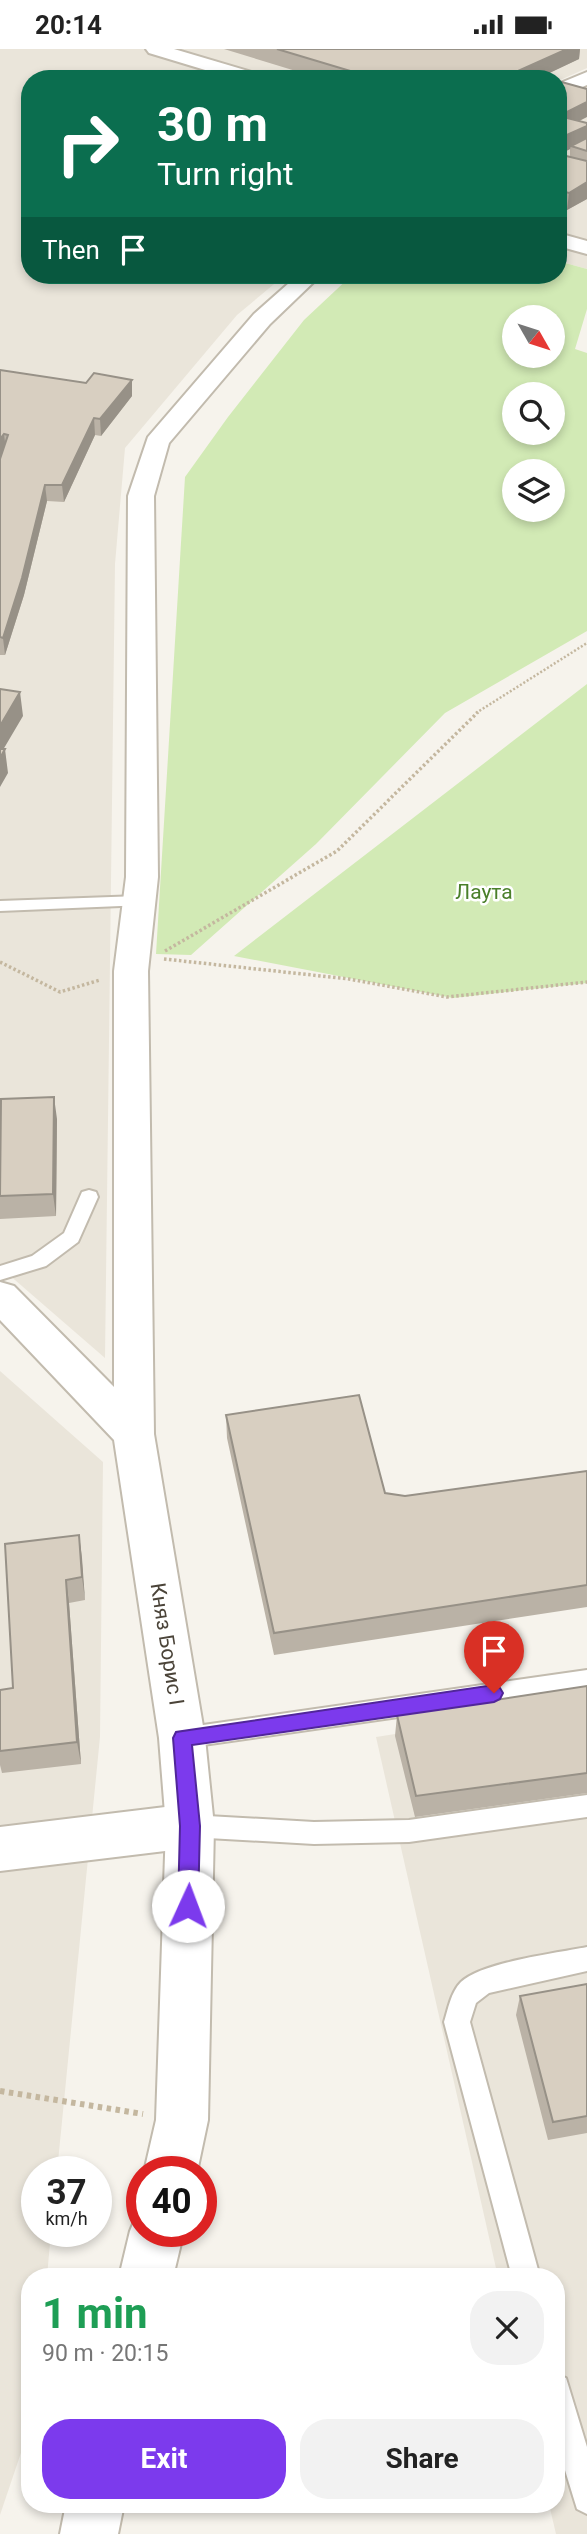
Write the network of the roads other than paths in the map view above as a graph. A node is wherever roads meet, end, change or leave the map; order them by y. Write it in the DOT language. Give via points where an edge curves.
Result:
graph roads {
  1 [pos="155,49"];
  2 [pos="226,70"];
  3 [pos="587,78"];
  4 [pos="567,87"];
  5 [pos="567,90"];
  6 [pos="587,93"];
  7 [pos="567,242"];
  8 [pos="587,248"];
  9 [pos="300,284"];
  10 [pos="139,901"];
  11 [pos="0,905"];
  12 [pos="89,1197"];
  13 [pos="0,1273"];
  14 [pos="0,1296"];
  15 [pos="134,1434"];
  16 [pos="587,1680"];
  17 [pos="182,1738"];
  18 [pos="587,1806"];
  19 [pos="190,1826"];
  20 [pos="0,1849"];
  21 [pos="587,1959"];
  22 [pos="173,2156"];
  23 [pos="153,2247"];
  24 [pos="148,2268"];
  25 [pos="524,2268"];
  26 [pos="565,2420"];
  27 [pos="587,2499"];
  28 [pos="93,2513"];
  29 [pos="89,2534"];
  1 -- 2 [label="street"];
  3 -- 4 [label="street"];
  5 -- 6 [label="lane"];
  7 -- 8 [label="street"];
  9 -- 10 [label="street, Княз Борис I" via="262,319 157,442 141,496"];
  10 -- 11 [label="lane"];
  10 -- 15 [label="street, Княз Борис I" via="131,971"];
  12 -- 13 [label="lane" via="71,1237 38,1261"];
  14 -- 15 [label="street"];
  15 -- 17 [label="street, Княз Борис I"];
  16 -- 17 [label="lane"];
  17 -- 19 [label="street, Княз Борис I"];
  18 -- 19 [label="lane" via="409,1831 314,1833"];
  19 -- 20 [label="street"];
  19 -- 22 [label="street, Княз Борис I" via="181,2120"];
  21 -- 25 [label="lane" via="473,1988 460,2007 457,2022"];
  23 -- 24 [label="street"];
  26 -- 27 [label="lane"];
  28 -- 29 [label="street"];
}
